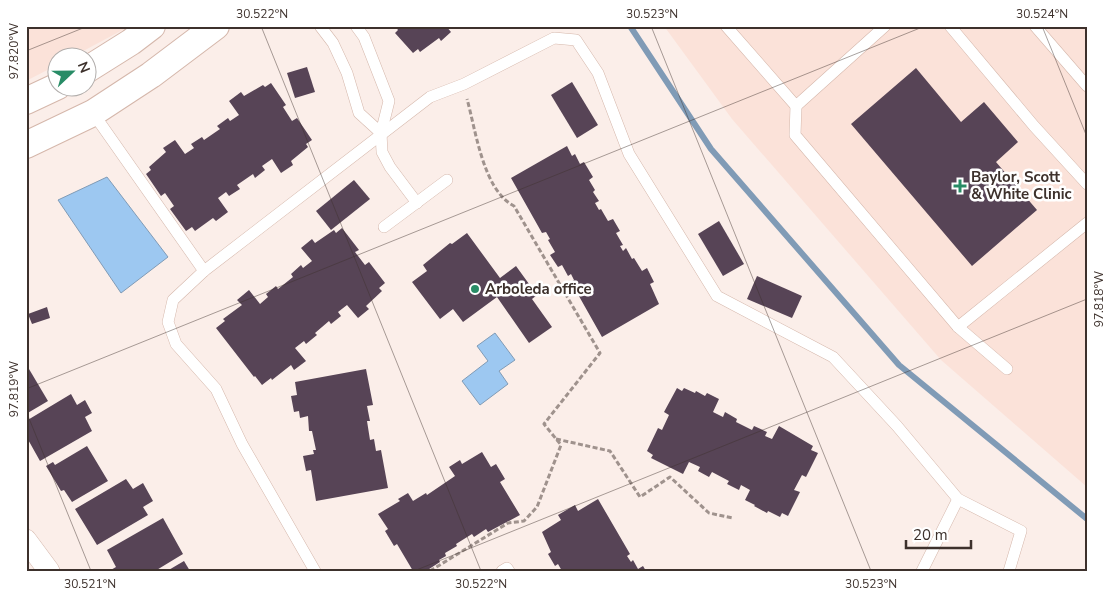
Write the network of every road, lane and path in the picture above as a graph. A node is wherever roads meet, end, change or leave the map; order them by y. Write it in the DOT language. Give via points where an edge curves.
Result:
graph roads {
  1 [pos="152,26"];
  2 [pos="216,26"];
  3 [pos="320,26"];
  4 [pos="356,26"];
  5 [pos="726,26"];
  6 [pos="885,26"];
  7 [pos="950,26"];
  8 [pos="1036,26"];
  9 [pos="98,63"];
  10 [pos="464,84"];
  11 [pos="1087,86"];
  12 [pos="48,91"];
  13 [pos="26,101"];
  14 [pos="796,106"];
  15 [pos="93,113"];
  16 [pos="381,133"];
  17 [pos="26,145"];
  18 [pos="447,180"];
  19 [pos="1087,184"];
  20 [pos="417,202"];
  21 [pos="1087,223"];
  22 [pos="384,227"];
  23 [pos="204,271"];
  24 [pos="958,327"];
  25 [pos="1007,369"];
  26 [pos="556,439"];
  27 [pos="958,499"];
  28 [pos="733,518"];
  29 [pos="26,540"];
  30 [pos="49,571"];
  31 [pos="315,571"];
  32 [pos="430,571"];
  33 [pos="502,571"];
  34 [pos="509,571"];
  35 [pos="922,571"];
  36 [pos="1009,571"];
  1 -- 9 [label="street"];
  2 -- 15 [label="street"];
  3 -- 16 [label="lane" via="333,43 347,73 360,113"];
  4 -- 16 [label="lane" via="364,37 389,101"];
  5 -- 14 [label="lane"];
  6 -- 14 [label="lane"];
  7 -- 19 [label="lane"];
  8 -- 11 [label="lane"];
  10 -- 16 [label="lane" via="430,97"];
  10 -- 26 [label="path" via="486,171 505,201 514,206 600,353 544,424"];
  10 -- 27 [label="lane" via="554,38 576,40 598,73 629,154 717,296 833,357"];
  12 -- 13 [label="street"];
  14 -- 24 [label="lane" via="795,135"];
  15 -- 17 [label="street"];
  15 -- 23 [label="lane"];
  16 -- 20 [label="lane" via="382,152"];
  16 -- 23 [label="lane"];
  18 -- 20 [label="lane"];
  20 -- 22 [label="lane"];
  21 -- 24 [label="lane"];
  23 -- 31 [label="lane" via="173,300 168,322 176,344 216,389 242,444"];
  24 -- 25 [label="lane"];
  26 -- 28 [label="path" via="610,452 640,497 670,477 708,514"];
  26 -- 32 [label="path" via="560,445 537,507 524,521 508,524"];
  27 -- 35 [label="lane"];
  27 -- 36 [label="lane" via="1021,531"];
  29 -- 30 [label="street"];
  33 -- 34 [label="lane" via="508,568"];
}
